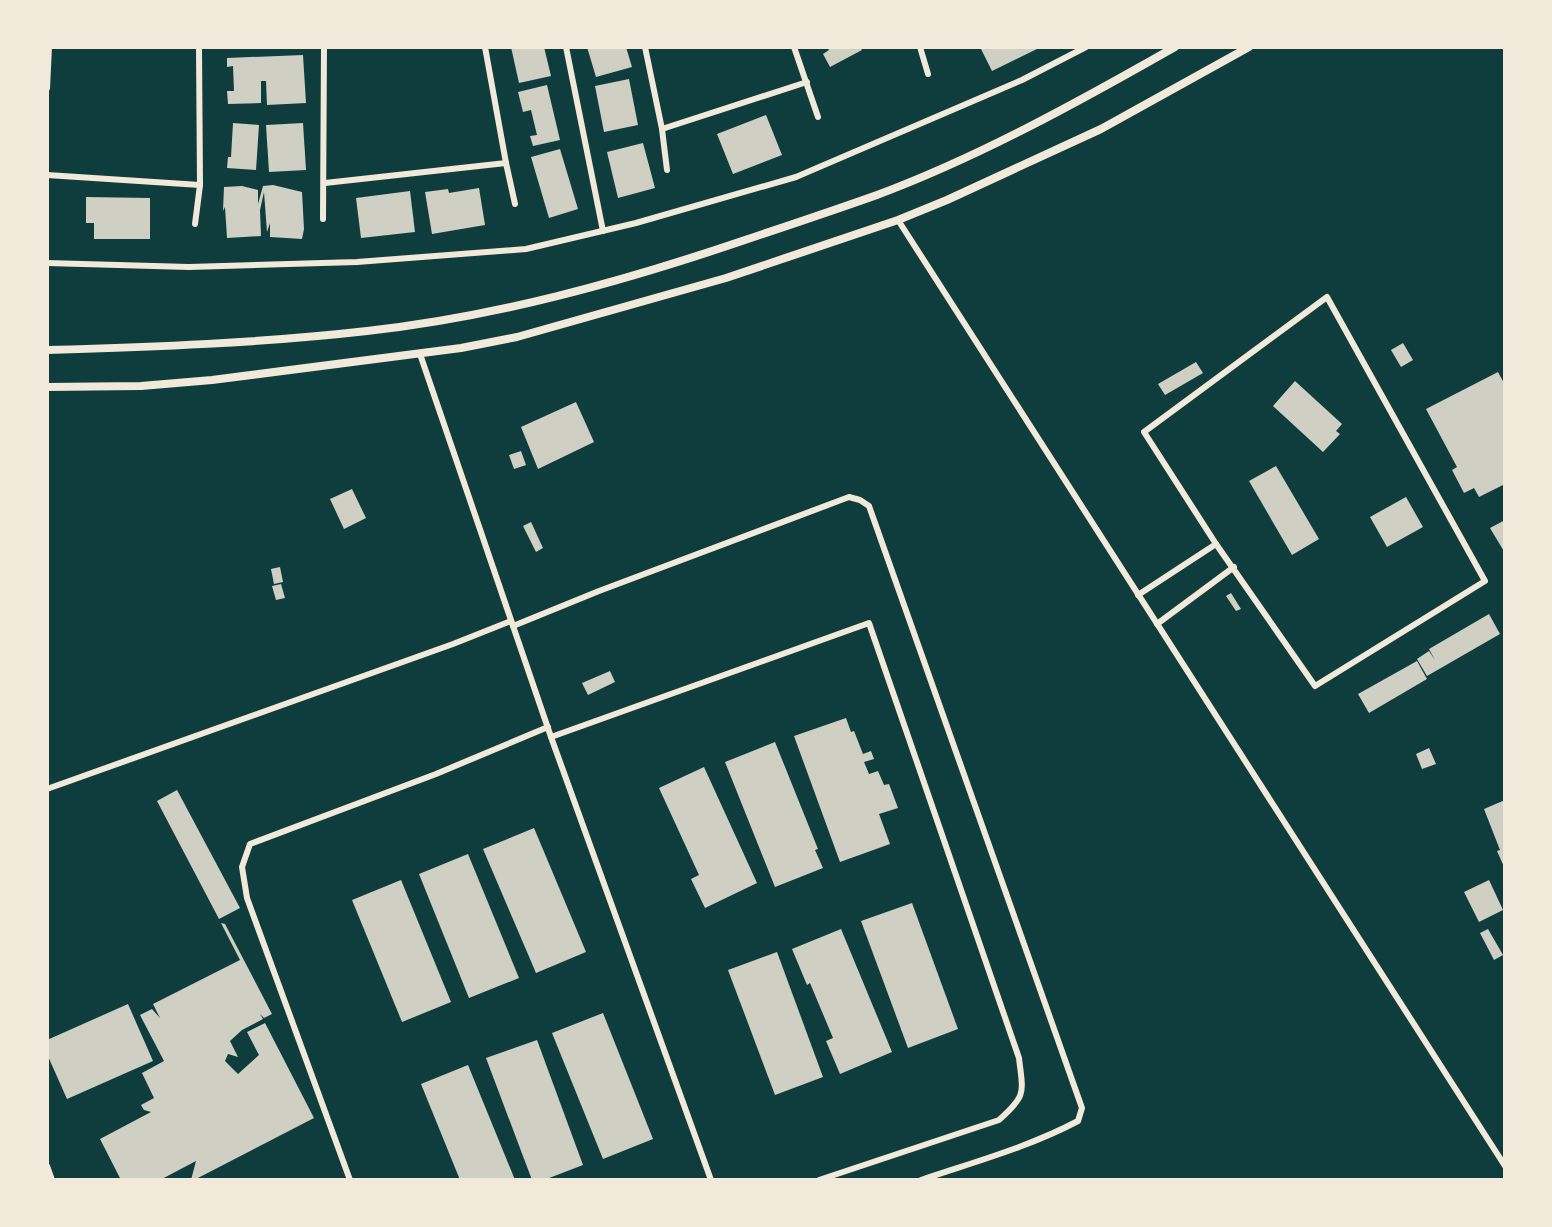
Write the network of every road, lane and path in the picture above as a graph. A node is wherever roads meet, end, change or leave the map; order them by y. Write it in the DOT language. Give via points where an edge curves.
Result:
graph roads {
  1 [pos="49,47"];
  2 [pos="199,47"];
  3 [pos="324,47"];
  4 [pos="485,47"];
  5 [pos="566,47"];
  6 [pos="645,47"];
  7 [pos="794,47"];
  8 [pos="920,47"];
  9 [pos="1086,47"];
  10 [pos="1175,47"];
  11 [pos="1249,47"];
  12 [pos="928,74"];
  13 [pos="807,82"];
  14 [pos="47,88"];
  15 [pos="818,117"];
  16 [pos="662,129"];
  17 [pos="506,163"];
  18 [pos="667,170"];
  19 [pos="47,175"];
  20 [pos="325,183"];
  21 [pos="200,185"];
  22 [pos="515,204"];
  23 [pos="323,219"];
  24 [pos="898,220"];
  25 [pos="195,224"];
  26 [pos="603,231"];
  27 [pos="47,263"];
  28 [pos="47,350"];
  29 [pos="420,354"];
  30 [pos="47,387"];
  31 [pos="1216,544"];
  32 [pos="1234,567"];
  33 [pos="1138,595"];
  34 [pos="512,623"];
  35 [pos="1157,624"];
  36 [pos="548,727"];
  37 [pos="551,737"];
  38 [pos="47,789"];
  39 [pos="47,1166"];
  40 [pos="1505,1166"];
  41 [pos="52,1180"];
  42 [pos="350,1180"];
  43 [pos="711,1180"];
  44 [pos="819,1180"];
  45 [pos="921,1180"];
  1 -- 14 [label="street"];
  2 -- 21 [label="street"];
  3 -- 20 [label="street"];
  4 -- 17 [label="street"];
  5 -- 26 [label="street"];
  6 -- 16 [label="street"];
  7 -- 13 [label="street"];
  8 -- 12 [label="street"];
  9 -- 26 [label="street" via="1022,80 796,177"];
  10 -- 28 [label="street" via="1089,96 879,194 655,271 549,298 369,331 205,345"];
  11 -- 24 [label="street" via="1101,129"];
  13 -- 15 [label="street"];
  13 -- 16 [label="street"];
  16 -- 18 [label="street"];
  17 -- 20 [label="street"];
  17 -- 22 [label="street"];
  19 -- 21 [label="street"];
  20 -- 23 [label="street"];
  21 -- 25 [label="street"];
  24 -- 29 [label="street" via="637,304 517,337"];
  24 -- 33 [label="street"];
  26 -- 27 [label="street" via="526,249 357,262 189,267"];
  29 -- 30 [label="street" via="212,380"];
  29 -- 34 [label="street"];
  31 -- 32 [label="street"];
  31 -- 32 [label="street" via="1144,432 1327,297 1485,582 1315,686"];
  31 -- 33 [label="street"];
  32 -- 35 [label="street"];
  33 -- 35 [label="street"];
  34 -- 36 [label="street"];
  34 -- 38 [label="street"];
  34 -- 45 [label="street" via="849,497 869,506 1082,1108 1078,1121 1038,1140"];
  35 -- 40 [label="street"];
  36 -- 37 [label="street"];
  36 -- 42 [label="street" via="250,844 242,867 247,898"];
  37 -- 43 [label="street"];
  37 -- 44 [label="street" via="869,623 1019,1058 1022,1090 1017,1104 999,1120"];
  39 -- 41 [label="street"];
}
